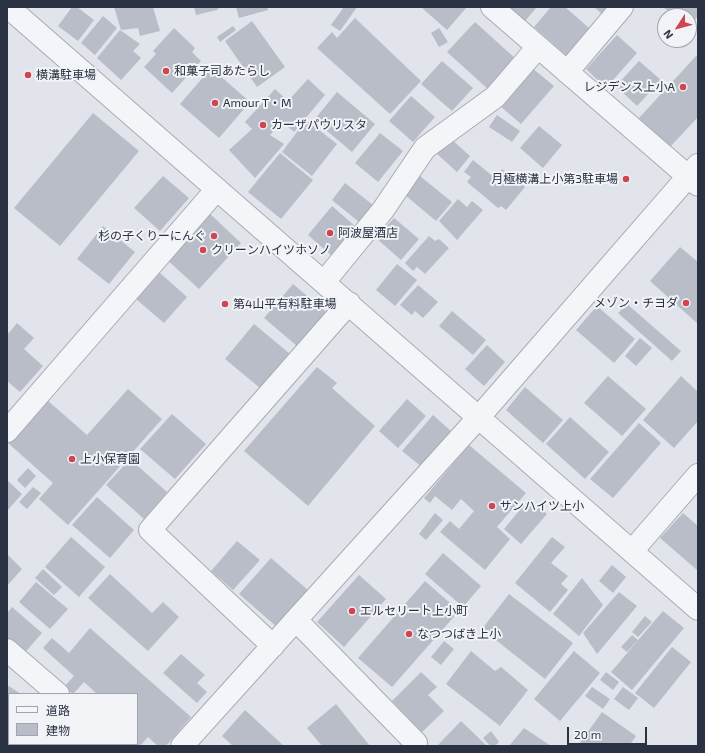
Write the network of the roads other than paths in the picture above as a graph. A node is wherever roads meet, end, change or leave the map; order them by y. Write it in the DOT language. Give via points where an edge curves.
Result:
graph roads {
  1 [pos="8,7"];
  2 [pos="492,7"];
  3 [pos="622,7"];
  4 [pos="538,47"];
  5 [pos="567,72"];
  6 [pos="695,176"];
  7 [pos="217,189"];
  8 [pos="324,282"];
  9 [pos="349,303"];
  10 [pos="479,416"];
  11 [pos="7,431"];
  12 [pos="698,475"];
  13 [pos="632,551"];
  14 [pos="698,609"];
  15 [pos="296,620"];
  16 [pos="273,646"];
  17 [pos="7,650"];
  18 [pos="57,693"];
  19 [pos="416,743"];
  20 [pos="182,746"];
  1 -- 7 [label="street"];
  2 -- 4 [label="street"];
  3 -- 5 [label="street"];
  4 -- 5 [label="street"];
  4 -- 8 [label="street" via="495,97 425,148 384,210"];
  5 -- 6 [label="street"];
  6 -- 10 [label="street"];
  7 -- 8 [label="street"];
  7 -- 11 [label="street"];
  8 -- 9 [label="street"];
  9 -- 10 [label="street"];
  9 -- 16 [label="street" via="150,530"];
  10 -- 13 [label="street"];
  10 -- 15 [label="street"];
  12 -- 13 [label="street"];
  13 -- 14 [label="street"];
  15 -- 16 [label="street"];
  15 -- 19 [label="street"];
  16 -- 20 [label="street"];
  17 -- 18 [label="street"];
}
